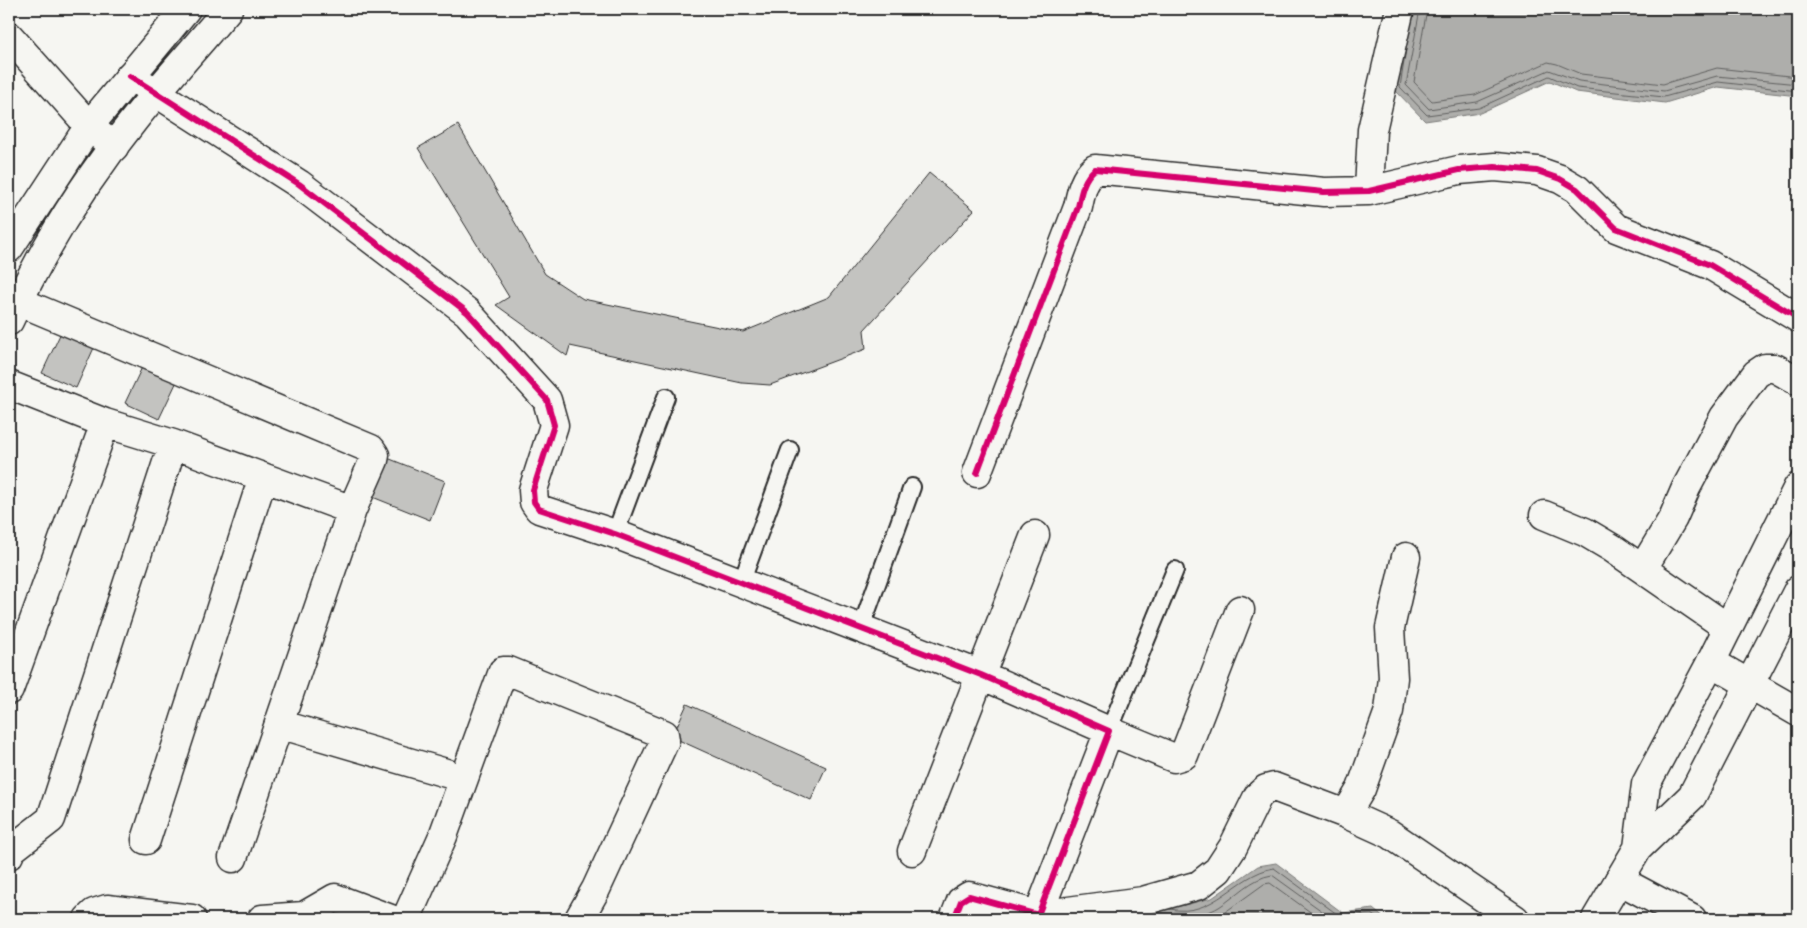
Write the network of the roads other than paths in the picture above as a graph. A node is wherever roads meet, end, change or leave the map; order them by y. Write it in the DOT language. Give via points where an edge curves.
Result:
graph roads {
  1 [pos="186,9"];
  2 [pos="228,9"];
  3 [pos="1400,9"];
  4 [pos="9,36"];
  5 [pos="130,76"];
  6 [pos="157,93"];
  7 [pos="89,126"];
  8 [pos="114,147"];
  9 [pos="1370,191"];
  10 [pos="9,248"];
  11 [pos="13,311"];
  12 [pos="1798,318"];
  13 [pos="1798,381"];
  14 [pos="9,385"];
  15 [pos="666,397"];
  16 [pos="105,423"];
  17 [pos="174,444"];
  18 [pos="790,450"];
  19 [pos="977,473"];
  20 [pos="263,477"];
  21 [pos="912,487"];
  22 [pos="1798,487"];
  23 [pos="352,510"];
  24 [pos="1544,515"];
  25 [pos="615,534"];
  26 [pos="1035,535"];
  27 [pos="1406,557"];
  28 [pos="1643,568"];
  29 [pos="1175,570"];
  30 [pos="741,583"];
  31 [pos="1798,590"];
  32 [pos="1240,610"];
  33 [pos="861,628"];
  34 [pos="1728,628"];
  35 [pos="1711,662"];
  36 [pos="981,675"];
  37 [pos="1751,685"];
  38 [pos="9,690"];
  39 [pos="1798,712"];
  40 [pos="279,724"];
  41 [pos="1109,731"];
  42 [pos="446,773"];
  43 [pos="1346,814"];
  44 [pos="146,840"];
  45 [pos="1638,848"];
  46 [pos="912,851"];
  47 [pos="9,855"];
  48 [pos="233,858"];
  49 [pos="1619,880"];
  50 [pos="1038,916"];
  51 [pos="303,918"];
  52 [pos="88,919"];
  53 [pos="192,919"];
  54 [pos="262,919"];
  55 [pos="391,919"];
  56 [pos="406,919"];
  57 [pos="579,919"];
  58 [pos="954,919"];
  59 [pos="1515,919"];
  60 [pos="1596,919"];
  61 [pos="1692,919"];
  1 -- 5 [label="street"];
  2 -- 6 [label="street"];
  3 -- 9 [label="street" via="1372,130"];
  4 -- 7 [label="street"];
  5 -- 6 [label="street"];
  5 -- 7 [label="street"];
  6 -- 8 [label="street"];
  6 -- 25 [label="street" via="299,184 467,312 547,400 554,425 533,490 534,502 539,509"];
  7 -- 8 [label="street"];
  7 -- 10 [label="street"];
  8 -- 11 [label="street" via="31,274"];
  9 -- 12 [label="street" via="1460,170 1495,167 1537,170 1577,189 1616,228 1710,265"];
  9 -- 19 [label="street" via="1324,192 1095,169 1083,185 1078,208"];
  11 -- 23 [label="street" via="370,450 375,454 374,460"];
  13 -- 28 [label="street" via="1775,368 1765,368 1756,374 1724,417 1673,518"];
  14 -- 16 [label="street"];
  15 -- 25 [label="lane"];
  16 -- 17 [label="street"];
  16 -- 38 [label="street"];
  17 -- 20 [label="street"];
  17 -- 47 [label="street" via="51,819"];
  18 -- 30 [label="lane"];
  20 -- 23 [label="street"];
  20 -- 44 [label="street"];
  21 -- 33 [label="lane"];
  22 -- 34 [label="street"];
  23 -- 40 [label="street"];
  24 -- 28 [label="street" via="1585,532"];
  25 -- 30 [label="street"];
  26 -- 36 [label="street"];
  27 -- 43 [label="street" via="1390,628 1393,678 1389,711 1361,789"];
  28 -- 34 [label="street"];
  29 -- 41 [label="lane"];
  30 -- 33 [label="street"];
  31 -- 37 [label="street"];
  32 -- 41 [label="street" via="1184,755 1174,758"];
  33 -- 36 [label="street"];
  34 -- 35 [label="street"];
  35 -- 37 [label="street"];
  35 -- 45 [label="street" via="1646,784"];
  36 -- 41 [label="street"];
  36 -- 46 [label="street"];
  37 -- 39 [label="street"];
  37 -- 45 [label="street" via="1692,796"];
  40 -- 42 [label="street"];
  40 -- 48 [label="street"];
  41 -- 50 [label="street"];
  43 -- 50 [label="street" via="1274,787 1266,789 1258,796 1218,870 1199,885 1143,901"];
  43 -- 59 [label="street" via="1390,834"];
  45 -- 49 [label="street"];
  49 -- 60 [label="street"];
  49 -- 61 [label="street"];
  50 -- 58 [label="street" via="969,896 961,901"];
  51 -- 54 [label="street"];
  51 -- 55 [label="street" via="335,898"];
  52 -- 53 [label="street" via="94,913 107,909"];
  56 -- 57 [label="street" via="443,836 504,671 509,671 664,734 665,740"];
}
